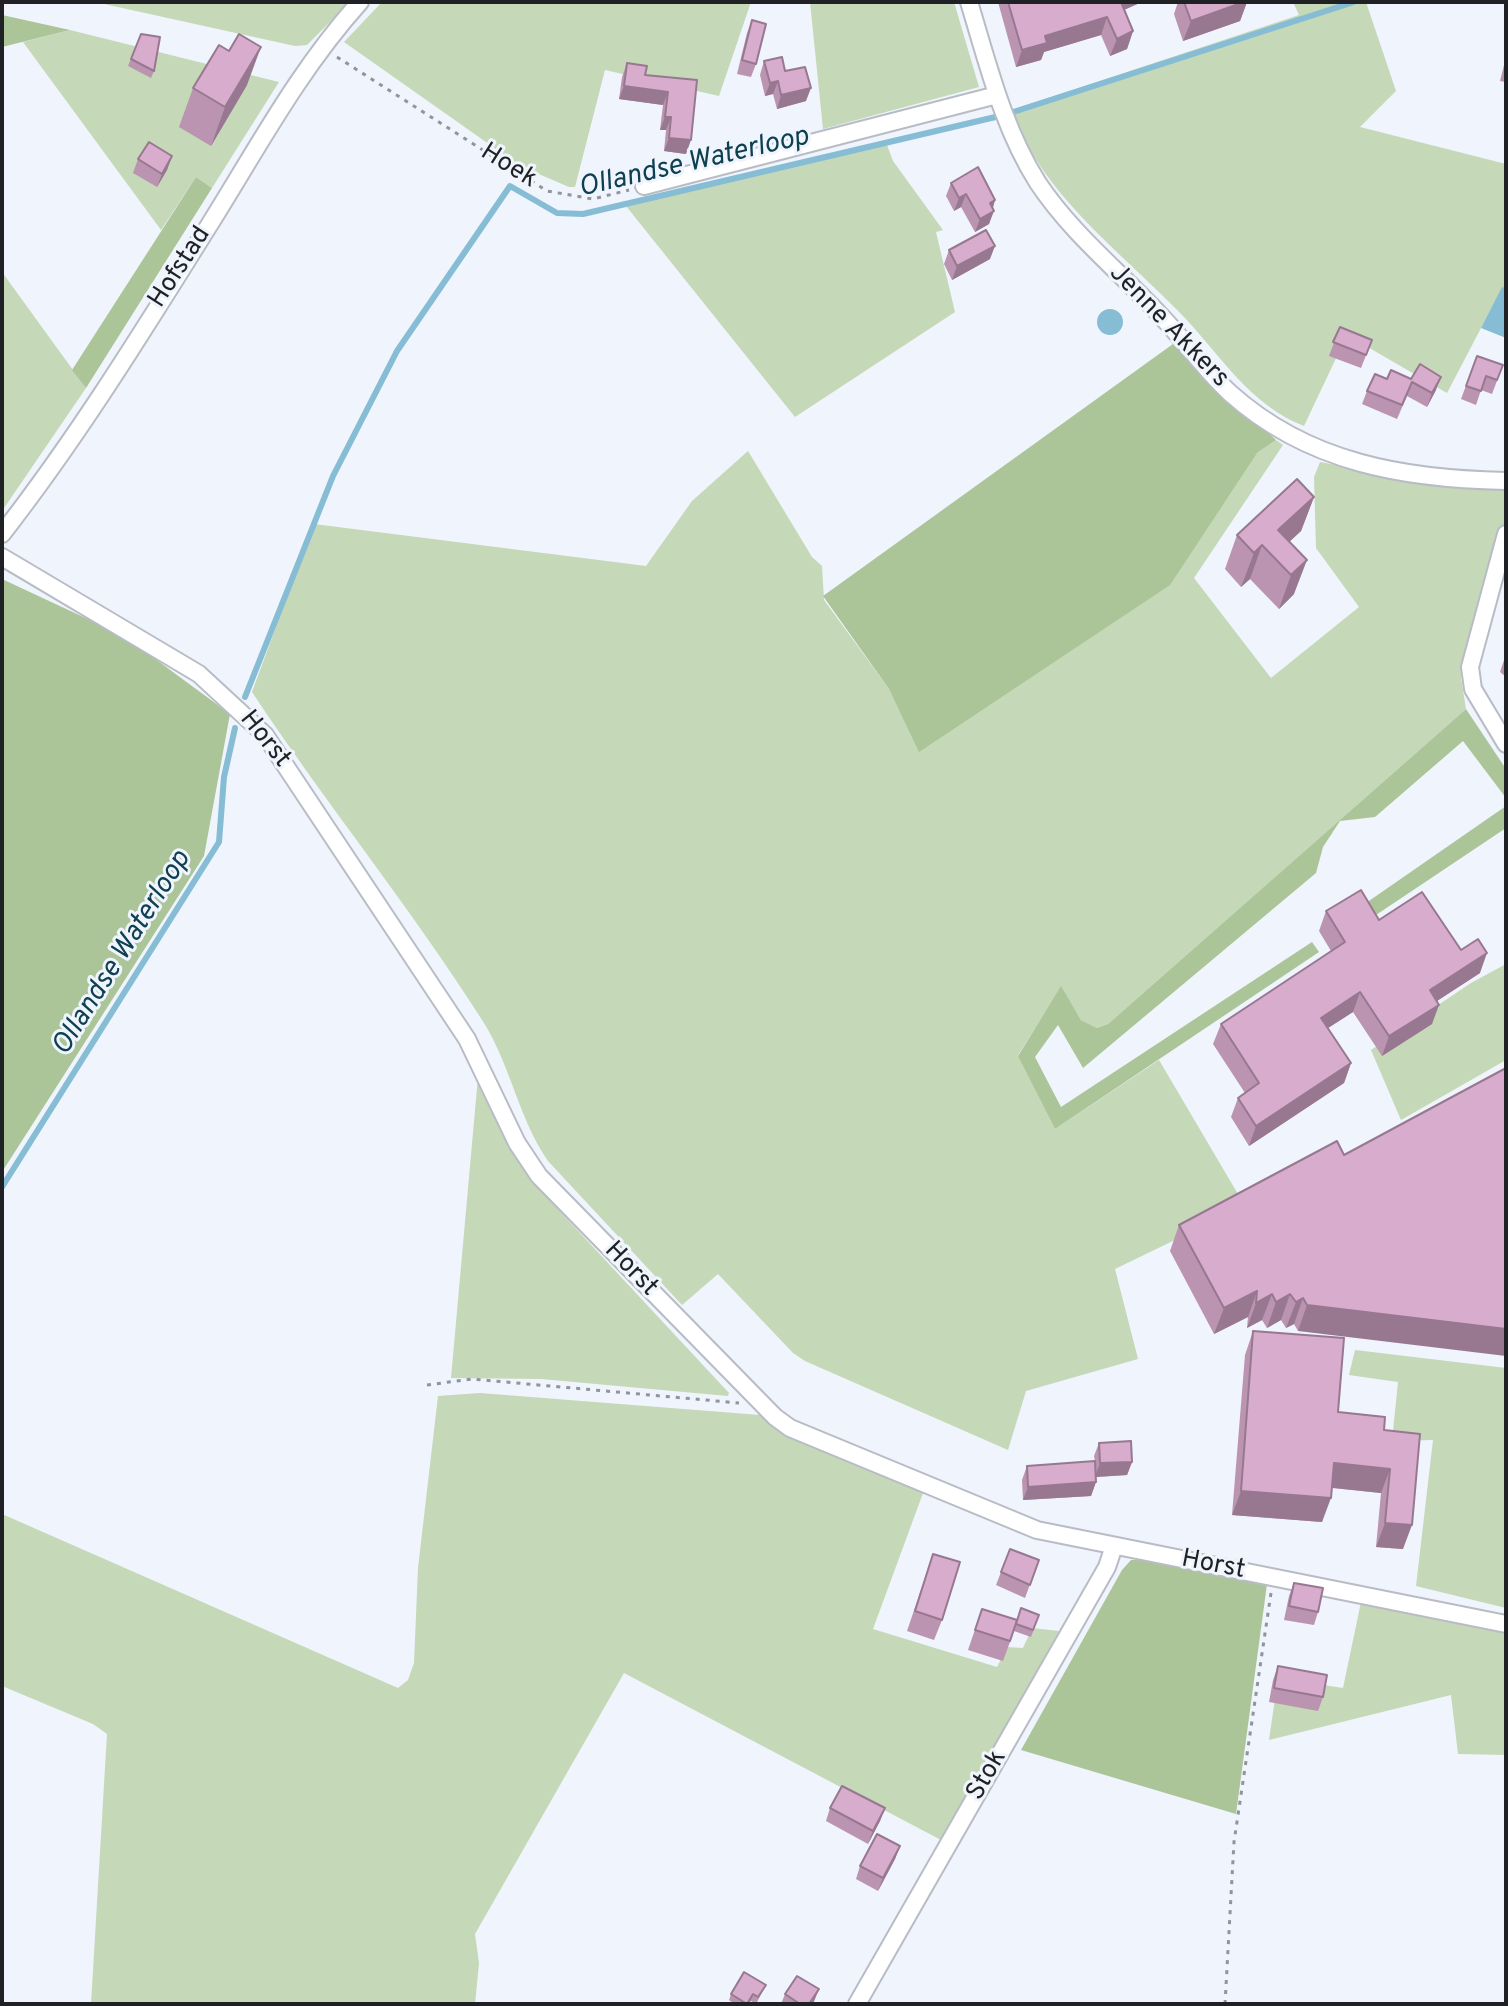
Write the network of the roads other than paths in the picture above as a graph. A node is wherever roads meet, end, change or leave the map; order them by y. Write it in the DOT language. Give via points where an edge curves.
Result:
graph roads {
  1 [pos="360,2"];
  2 [pos="969,2"];
  3 [pos="999,100"];
  4 [pos="644,186"];
  5 [pos="1506,481"];
  6 [pos="2,534"];
  7 [pos="1506,534"];
  8 [pos="2,557"];
  9 [pos="1506,744"];
  10 [pos="1114,1546"];
  11 [pos="1506,1624"];
  12 [pos="857,2004"];
  1 -- 6 [label="street, Hofstad" via="320,46 199,240"];
  2 -- 3 [label="street, Jenne Akkers"];
  3 -- 4 [label="street"];
  3 -- 5 [label="street, Jenne Akkers" via="1038,181 1070,224 1228,391 1266,422 1357,465"];
  7 -- 9 [label="street" via="1470,667 1473,689"];
  8 -- 10 [label="street, Horst" via="199,674 265,735 467,1039 517,1143 539,1176 759,1403 790,1428 1037,1530"];
  10 -- 11 [label="street, Horst"];
  10 -- 12 [label="street, Stok" via="1107,1567"];
}
